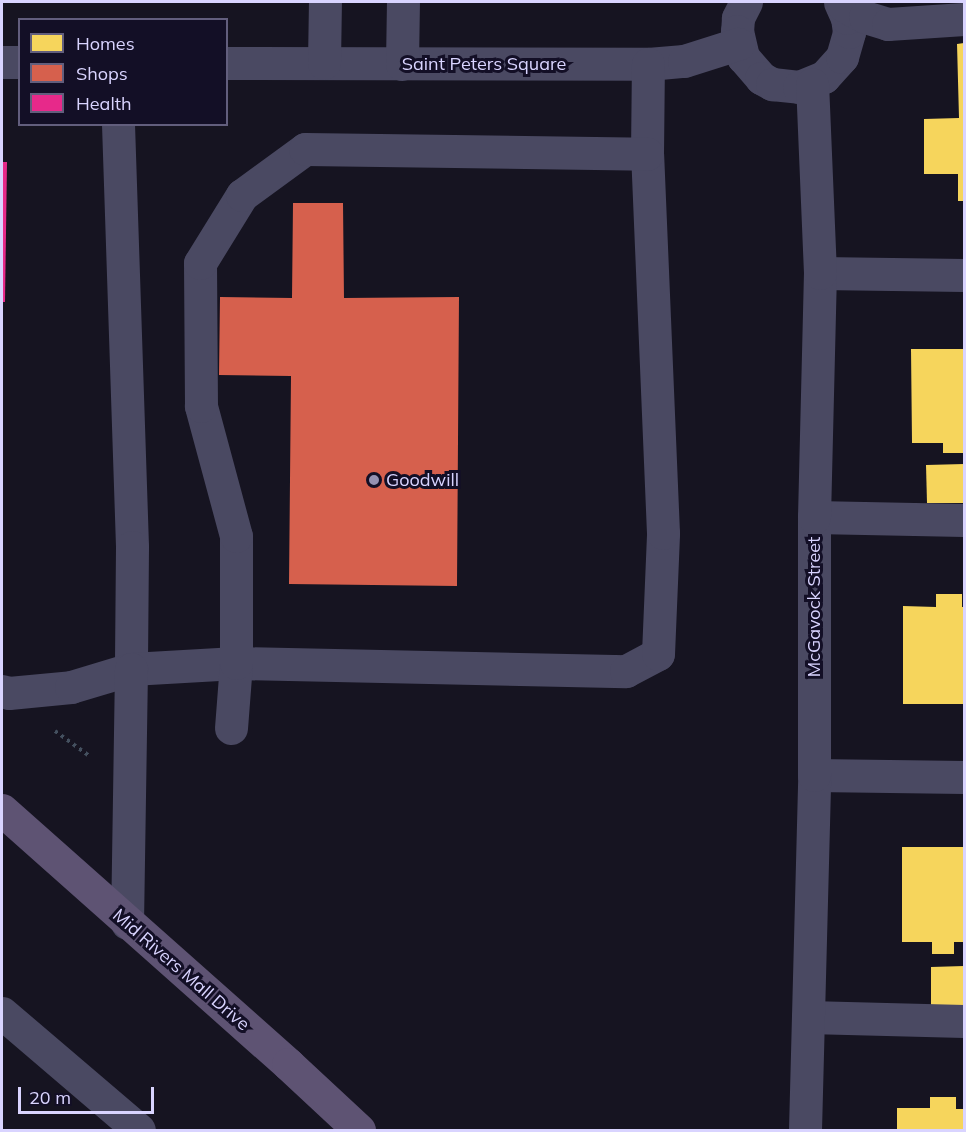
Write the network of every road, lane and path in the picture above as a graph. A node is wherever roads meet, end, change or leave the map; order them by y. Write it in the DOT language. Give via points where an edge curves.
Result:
graph roads {
  1 [pos="325,2"];
  2 [pos="403,2"];
  3 [pos="841,3"];
  4 [pos="740,16"];
  5 [pos="964,19"];
  6 [pos="2,62"];
  7 [pos="18,62"];
  8 [pos="228,63"];
  9 [pos="324,63"];
  10 [pos="402,63"];
  11 [pos="648,64"];
  12 [pos="812,84"];
  13 [pos="118,126"];
  14 [pos="647,154"];
  15 [pos="820,273"];
  16 [pos="964,275"];
  17 [pos="814,517"];
  18 [pos="964,520"];
  19 [pos="236,663"];
  20 [pos="131,669"];
  21 [pos="2,691"];
  22 [pos="50,727"];
  23 [pos="231,728"];
  24 [pos="92,758"];
  25 [pos="814,775"];
  26 [pos="964,777"];
  27 [pos="2,810"];
  28 [pos="127,922"];
  29 [pos="2,1013"];
  30 [pos="808,1017"];
  31 [pos="964,1021"];
  32 [pos="139,1131"];
  33 [pos="359,1131"];
  34 [pos="805,1131"];
  1 -- 9 [label="street"];
  2 -- 10 [label="street"];
  3 -- 5 [label="street" via="888,24"];
  3 -- 12 [label="street" via="849,32 845,51 835,68"];
  4 -- 11 [label="street, Saint Peters Square" via="684,61"];
  4 -- 12 [label="street" via="750,68 766,81 785,87"];
  6 -- 7 [label="street"];
  8 -- 9 [label="street, Saint Peters Square"];
  9 -- 10 [label="street, Saint Peters Square"];
  10 -- 11 [label="street, Saint Peters Square"];
  11 -- 14 [label="street"];
  12 -- 15 [label="street, McGavock Street"];
  13 -- 20 [label="street" via="132,547"];
  14 -- 19 [label="street" via="305,149 242,195 200,263 201,406 236,536"];
  14 -- 19 [label="street" via="663,533 658,654 626,671"];
  15 -- 16 [label="street"];
  15 -- 17 [label="street, McGavock Street"];
  17 -- 18 [label="street"];
  17 -- 25 [label="street, McGavock Street"];
  19 -- 20 [label="street"];
  19 -- 23 [label="street"];
  20 -- 21 [label="street" via="71,687"];
  20 -- 28 [label="street"];
  22 -- 24 [label="path"];
  25 -- 26 [label="street"];
  25 -- 30 [label="street, McGavock Street"];
  27 -- 28 [label="main road, Mid Rivers Mall Drive"];
  28 -- 33 [label="main road, Mid Rivers Mall Drive"];
  29 -- 32 [label="street"];
  30 -- 31 [label="street"];
  30 -- 34 [label="street, McGavock Street"];
}
